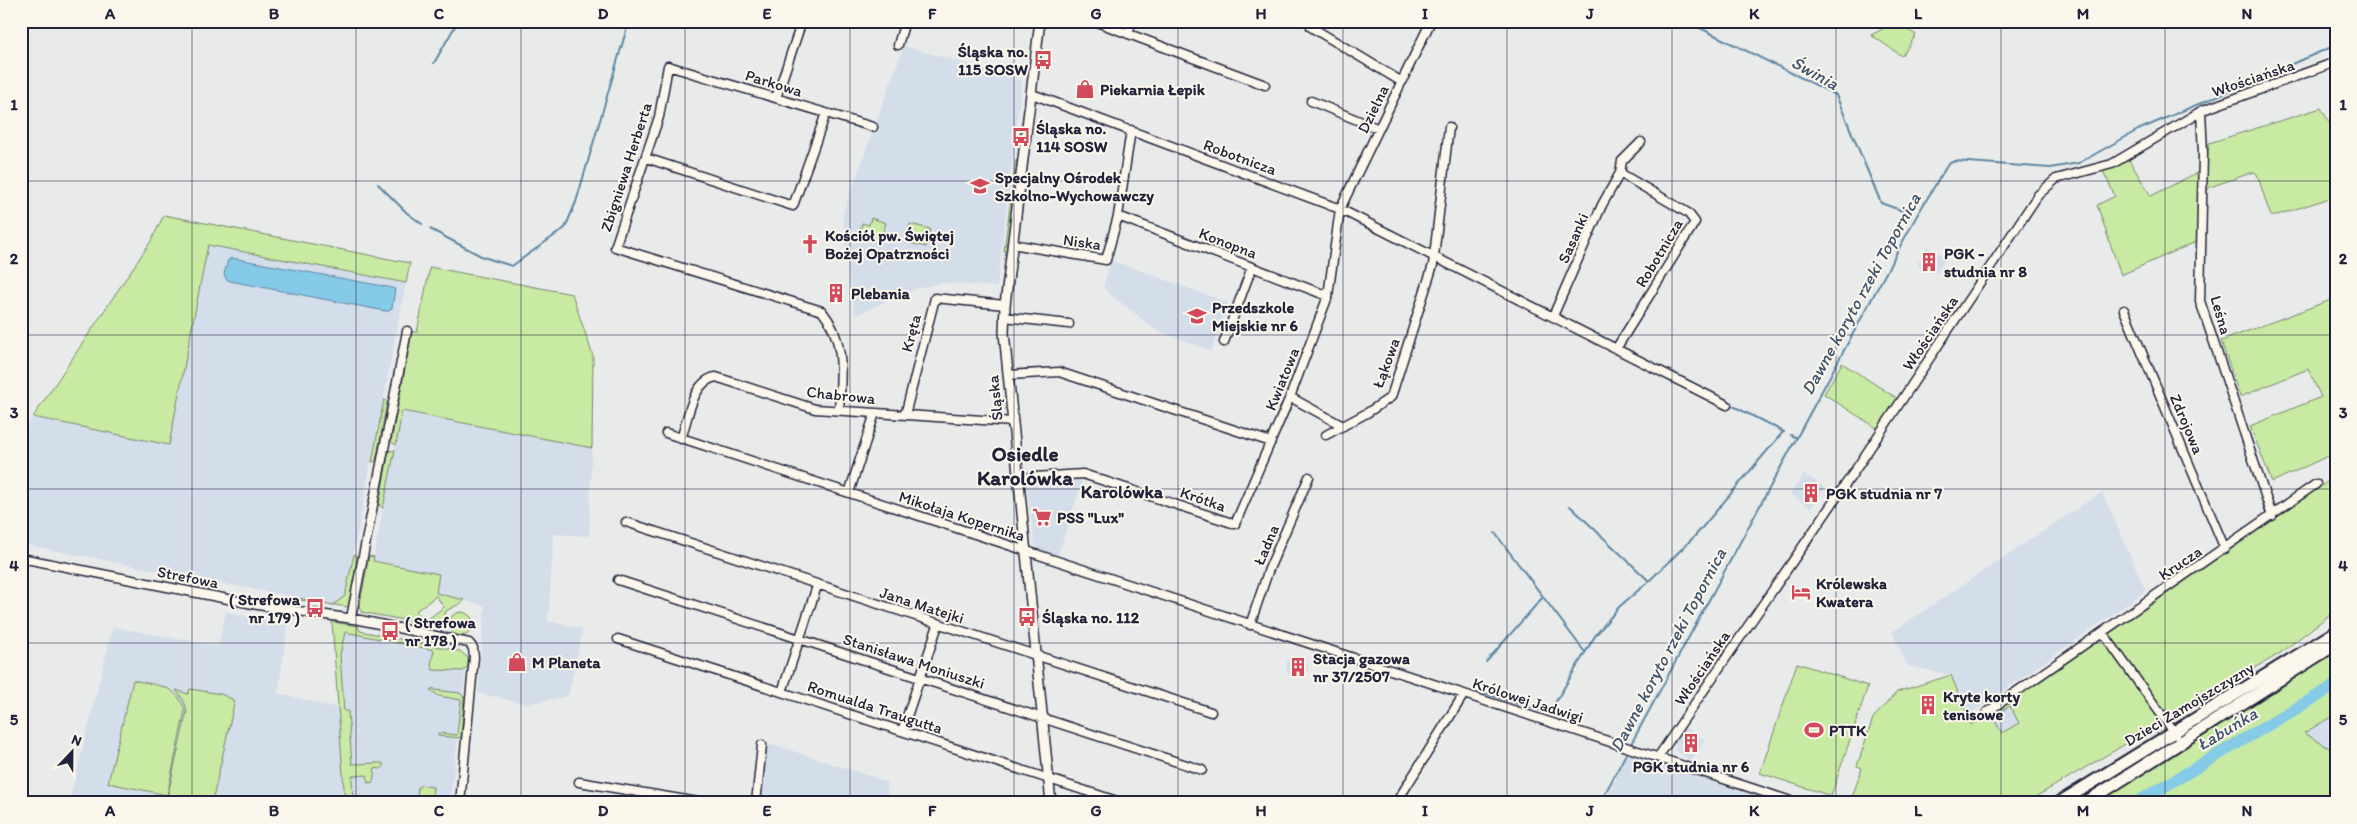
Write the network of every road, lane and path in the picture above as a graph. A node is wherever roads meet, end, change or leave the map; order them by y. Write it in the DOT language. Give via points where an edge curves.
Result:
graph roads {
  1 [pos="802,21"];
  2 [pos="905,21"];
  3 [pos="1040,21"];
  4 [pos="1094,21"];
  5 [pos="1132,21"];
  6 [pos="1431,21"];
  7 [pos="1311,27"];
  8 [pos="1128,34"];
  9 [pos="898,44"];
  10 [pos="2336,62"];
  11 [pos="668,66"];
  12 [pos="1402,82"];
  13 [pos="1265,85"];
  14 [pos="1032,94"];
  15 [pos="776,98"];
  16 [pos="1311,102"];
  17 [pos="2201,111"];
  18 [pos="826,113"];
  19 [pos="873,127"];
  20 [pos="1449,127"];
  21 [pos="1379,129"];
  22 [pos="1131,130"];
  23 [pos="1641,142"];
  24 [pos="646,158"];
  25 [pos="1620,173"];
  26 [pos="1340,209"];
  27 [pos="1118,216"];
  28 [pos="1012,244"];
  29 [pos="1435,256"];
  30 [pos="1252,267"];
  31 [pos="1328,296"];
  32 [pos="1005,305"];
  33 [pos="1228,307"];
  34 [pos="1236,310"];
  35 [pos="2124,310"];
  36 [pos="1553,316"];
  37 [pos="1004,317"];
  38 [pos="1069,324"];
  39 [pos="407,331"];
  40 [pos="1224,342"];
  41 [pos="1616,349"];
  42 [pos="1008,375"];
  43 [pos="1290,397"];
  44 [pos="1727,405"];
  45 [pos="838,410"];
  46 [pos="875,412"];
  47 [pos="905,415"];
  48 [pos="1013,422"];
  49 [pos="1343,426"];
  50 [pos="666,433"];
  51 [pos="1326,435"];
  52 [pos="682,439"];
  53 [pos="1271,442"];
  54 [pos="1310,477"];
  55 [pos="1018,478"];
  56 [pos="2316,484"];
  57 [pos="849,493"];
  58 [pos="2272,516"];
  59 [pos="626,522"];
  60 [pos="1234,524"];
  61 [pos="2225,549"];
  62 [pos="1026,551"];
  63 [pos="21,558"];
  64 [pos="618,580"];
  65 [pos="817,586"];
  66 [pos="351,618"];
  67 [pos="938,625"];
  68 [pos="1250,625"];
  69 [pos="2336,632"];
  70 [pos="2103,633"];
  71 [pos="618,639"];
  72 [pos="800,639"];
  73 [pos="2336,644"];
  74 [pos="1036,657"];
  75 [pos="920,678"];
  76 [pos="782,692"];
  77 [pos="1464,694"];
  78 [pos="1211,712"];
  79 [pos="1987,712"];
  80 [pos="1043,717"];
  81 [pos="902,731"];
  82 [pos="2174,732"];
  83 [pos="2180,744"];
  84 [pos="762,745"];
  85 [pos="1658,757"];
  86 [pos="1202,770"];
  87 [pos="1049,779"];
  88 [pos="579,782"];
  89 [pos="460,803"];
  90 [pos="704,803"];
  91 [pos="756,803"];
  92 [pos="1051,803"];
  93 [pos="1123,803"];
  94 [pos="1396,803"];
  95 [pos="1797,803"];
  96 [pos="2059,803"];
  97 [pos="2085,803"];
  1 -- 15 [label="street"];
  2 -- 9 [label="street"];
  3 -- 14 [label="street, Śląska"];
  4 -- 8 [label="street"];
  5 -- 8 [label="street"];
  6 -- 12 [label="street, Dzielna"];
  7 -- 12 [label="street"];
  8 -- 13 [label="street"];
  10 -- 17 [label="street, Włościańska"];
  11 -- 15 [label="street, Parkowa"];
  11 -- 24 [label="street, Zbigniewa Herberta" via="661,111"];
  12 -- 21 [label="street, Dzielna"];
  14 -- 22 [label="street, Robotnicza"];
  14 -- 28 [label="street, Śląska"];
  15 -- 18 [label="street, Parkowa"];
  16 -- 21 [label="street"];
  17 -- 58 [label="street, Leśna" via="2200,301"];
  17 -- 85 [label="street, Włościańska" via="2112,164 2056,179 2038,195 1854,472"];
  18 -- 19 [label="street, Parkowa"];
  18 -- 24 [label="street" via="793,206"];
  20 -- 29 [label="street"];
  21 -- 26 [label="street, Dzielna"];
  22 -- 26 [label="street, Robotnicza"];
  22 -- 27 [label="street, Niska"];
  23 -- 25 [label="street, Sasanki" via="1626,155"];
  24 -- 45 [label="street, Zbigniewa Herberta" via="615,247 822,311 841,352"];
  25 -- 36 [label="street, Sasanki" via="1602,205"];
  25 -- 41 [label="street, Robotnicza" via="1688,213 1694,222"];
  26 -- 29 [label="street, Robotnicza"];
  26 -- 31 [label="street, Kwiatowa"];
  27 -- 28 [label="street, Niska" via="1108,262"];
  27 -- 30 [label="street, Konopna"];
  28 -- 32 [label="street, Śląska"];
  29 -- 36 [label="street, Robotnicza"];
  29 -- 49 [label="street, Łąkowa" via="1390,398"];
  30 -- 31 [label="street, Konopna"];
  30 -- 34 [label="street"];
  31 -- 43 [label="street, Kwiatowa"];
  32 -- 37 [label="street, Śląska"];
  32 -- 47 [label="street, Kręta" via="935,298"];
  33 -- 34 [label="street"];
  34 -- 40 [label="street"];
  35 -- 61 [label="street, Zdrojowa"];
  36 -- 41 [label="street, Robotnicza"];
  37 -- 38 [label="street"];
  37 -- 42 [label="street, Śląska"];
  39 -- 66 [label="street"];
  41 -- 44 [label="street, Robotnicza"];
  42 -- 48 [label="street, Śląska"];
  42 -- 53 [label="street" via="1059,372"];
  43 -- 49 [label="street"];
  43 -- 53 [label="street, Kwiatowa"];
  45 -- 46 [label="street, Chabrowa"];
  45 -- 52 [label="street, Chabrowa" via="815,408 722,378 712,378 699,386"];
  46 -- 47 [label="street, Chabrowa"];
  46 -- 57 [label="street"];
  47 -- 48 [label="street, Chabrowa"];
  48 -- 55 [label="street, Śląska"];
  49 -- 51 [label="street"];
  50 -- 52 [label="street, Mikołaja Kopernika"];
  52 -- 57 [label="street, Mikołaja Kopernika"];
  53 -- 60 [label="street, Kwiatowa"];
  54 -- 68 [label="street, Ładna" via="1269,570"];
  55 -- 60 [label="street, Krótka" via="1083,474"];
  55 -- 62 [label="street, Śląska"];
  56 -- 58 [label="street, Krucza"];
  57 -- 62 [label="street, Mikołaja Kopernika"];
  58 -- 61 [label="street, Krucza"];
  59 -- 65 [label="street, Jana Matejki"];
  61 -- 70 [label="street, Krucza"];
  62 -- 68 [label="street, Mikołaja Kopernika"];
  62 -- 74 [label="street, Śląska"];
  63 -- 66 [label="street, Strefowa" via="258,605"];
  64 -- 72 [label="street, Stanisława Moniuszki"];
  65 -- 67 [label="street, Jana Matejki"];
  65 -- 72 [label="street"];
  66 -- 89 [label="street, Strefowa" via="460,640 472,648 474,657"];
  67 -- 74 [label="street, Jana Matejki"];
  67 -- 75 [label="street"];
  68 -- 77 [label="street, Królowej Jadwigi"];
  69 -- 82 [label="main road, Dzieci Zamojszczyzny"];
  70 -- 79 [label="street, Krucza"];
  70 -- 82 [label="street"];
  71 -- 76 [label="street, Romualda Traugutta"];
  72 -- 75 [label="street, Stanisława Moniuszki"];
  72 -- 76 [label="street"];
  73 -- 83 [label="main road, Dzieci Zamojszczyzny"];
  74 -- 78 [label="street, Jana Matejki"];
  74 -- 80 [label="street, Śląska"];
  75 -- 80 [label="street, Stanisława Moniuszki"];
  75 -- 81 [label="street"];
  76 -- 81 [label="street, Romualda Traugutta"];
  77 -- 85 [label="street, Królowej Jadwigi"];
  77 -- 94 [label="street"];
  80 -- 86 [label="street, Stanisława Moniuszki"];
  80 -- 87 [label="street, Śląska"];
  81 -- 87 [label="street, Romualda Traugutta"];
  82 -- 83 [label="street"];
  82 -- 96 [label="main road, Dzieci Zamojszczyzny"];
  83 -- 97 [label="main road, Dzieci Zamojszczyzny"];
  84 -- 91 [label="street"];
  85 -- 95 [label="street, Królowej Jadwigi"];
  87 -- 92 [label="street, Śląska"];
  87 -- 93 [label="street, Romualda Traugutta"];
  88 -- 90 [label="street"];
}
